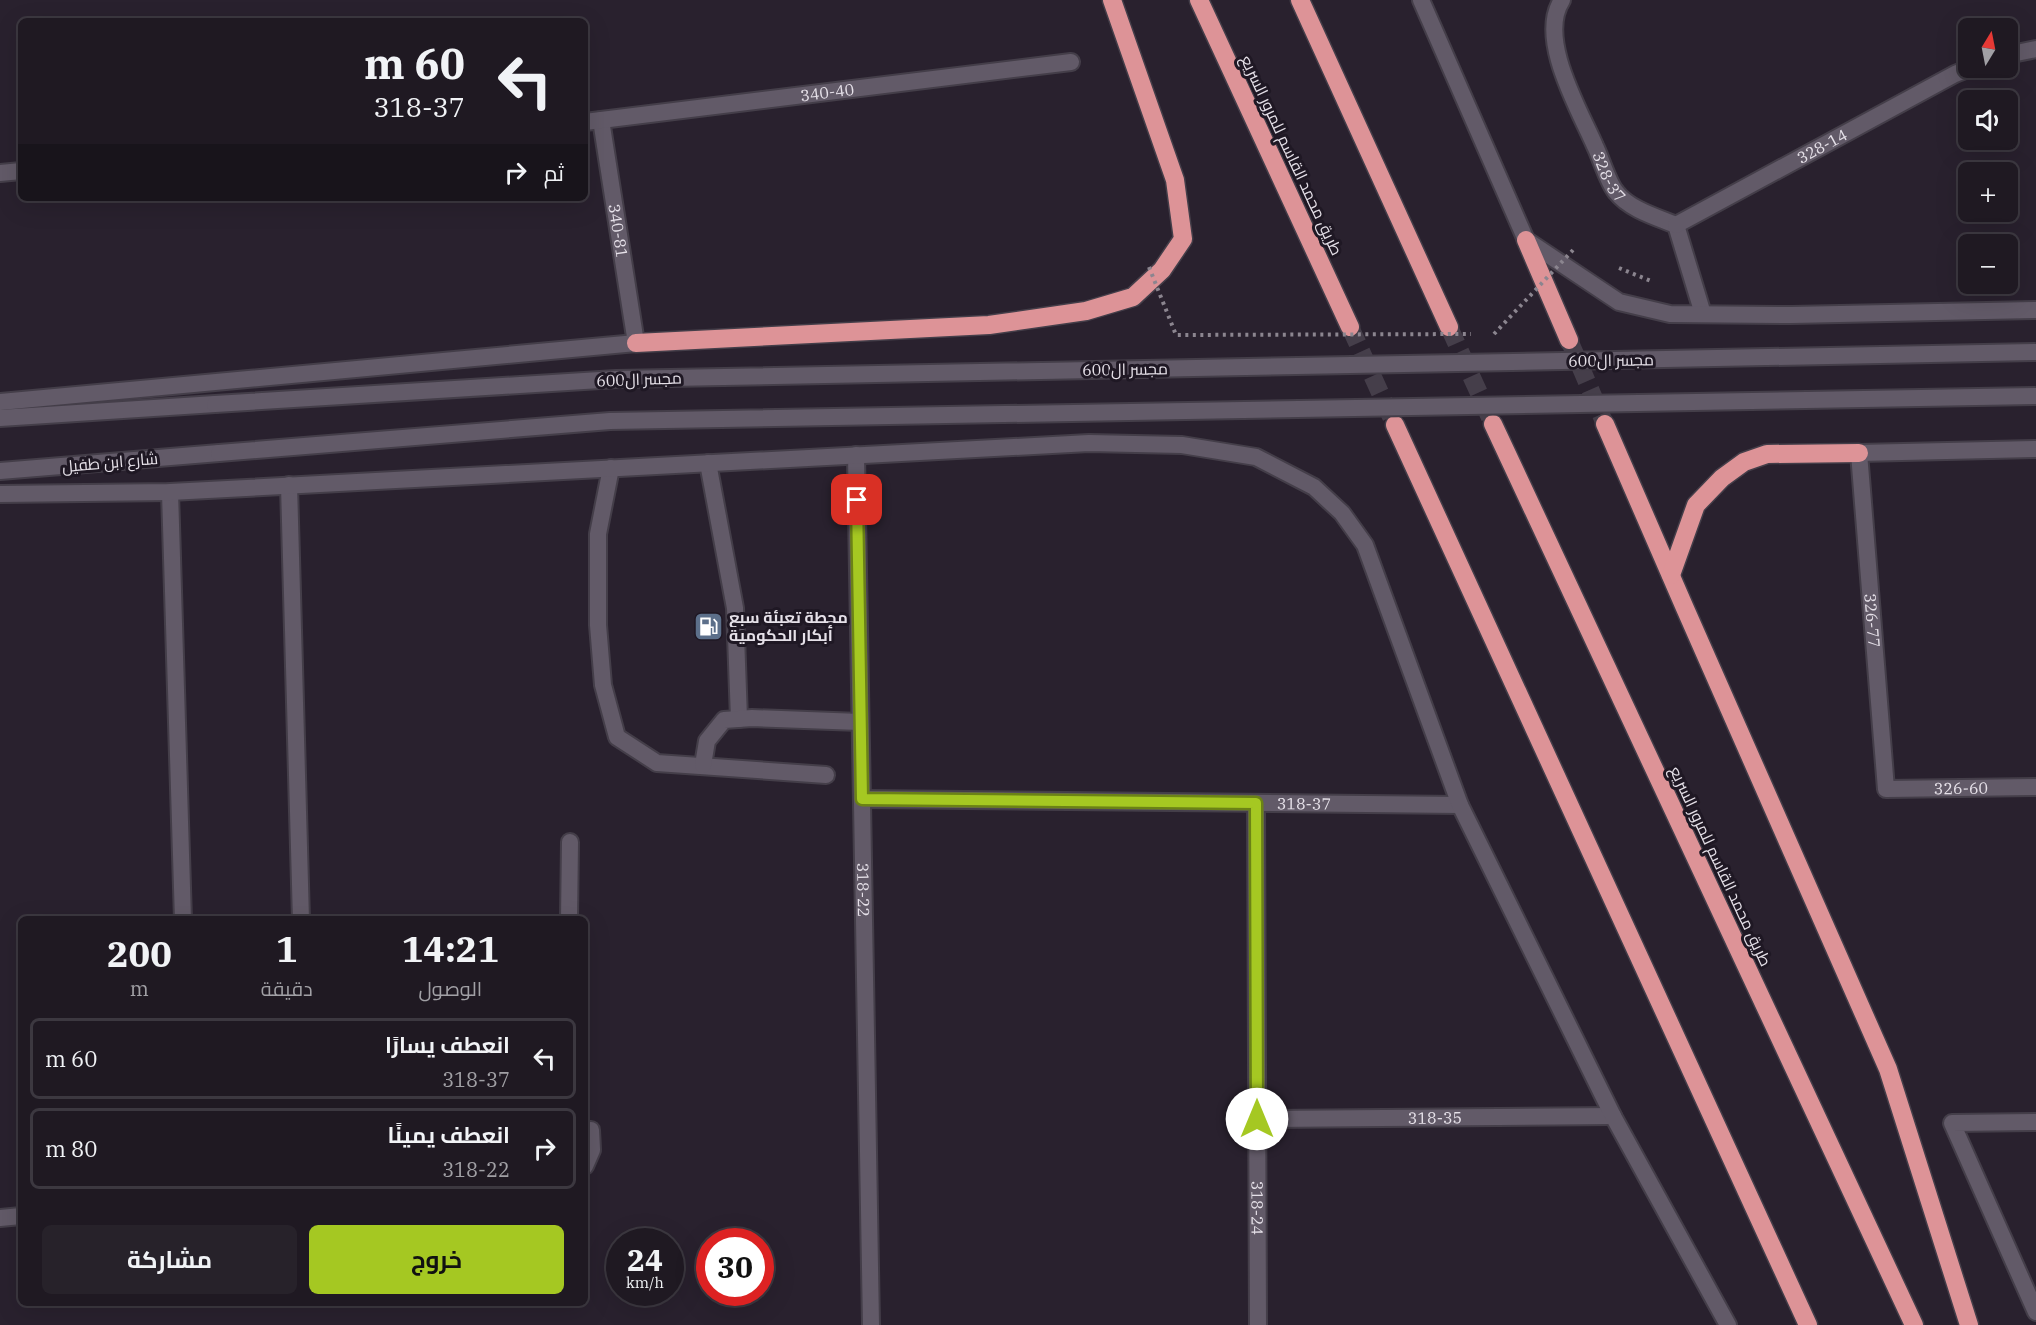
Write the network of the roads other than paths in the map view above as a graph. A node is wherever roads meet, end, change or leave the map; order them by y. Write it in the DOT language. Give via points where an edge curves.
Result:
graph roads {
  1 [pos="1112,0"];
  2 [pos="1198,0"];
  3 [pos="1300,0"];
  4 [pos="1421,0"];
  5 [pos="1559,5"];
  6 [pos="2036,49"];
  7 [pos="2018,53"];
  8 [pos="1071,62"];
  9 [pos="1958,73"];
  10 [pos="593,121"];
  11 [pos="18,171"];
  12 [pos="0,173"];
  13 [pos="1676,225"];
  14 [pos="1526,240"];
  15 [pos="2036,310"];
  16 [pos="1703,314"];
  17 [pos="1350,327"];
  18 [pos="1449,327"];
  19 [pos="1569,340"];
  20 [pos="636,343"];
  21 [pos="2036,352"];
  22 [pos="2036,396"];
  23 [pos="0,402"];
  24 [pos="0,418"];
  25 [pos="1493,424"];
  26 [pos="1605,424"];
  27 [pos="1395,425"];
  28 [pos="2036,449"];
  29 [pos="1858,453"];
  30 [pos="856,455"];
  31 [pos="708,463"];
  32 [pos="611,468"];
  33 [pos="0,471"];
  34 [pos="289,485"];
  35 [pos="170,492"];
  36 [pos="0,494"];
  37 [pos="1671,575"];
  38 [pos="739,719"];
  39 [pos="860,722"];
  40 [pos="703,765"];
  41 [pos="826,775"];
  42 [pos="2036,787"];
  43 [pos="1886,789"];
  44 [pos="862,799"];
  45 [pos="1256,803"];
  46 [pos="1460,806"];
  47 [pos="570,842"];
  48 [pos="183,916"];
  49 [pos="301,916"];
  50 [pos="569,916"];
  51 [pos="1612,1116"];
  52 [pos="1257,1119"];
  53 [pos="2036,1122"];
  54 [pos="591,1130"];
  55 [pos="588,1158"];
  56 [pos="18,1216"];
  57 [pos="0,1218"];
  58 [pos="2036,1312"];
  59 [pos="871,1325"];
  60 [pos="1258,1325"];
  61 [pos="1728,1325"];
  62 [pos="1808,1325"];
  63 [pos="1914,1325"];
  64 [pos="1969,1325"];
  1 -- 20 [label="highway" via="1175,180 1183,239 1162,270 1133,297 1086,311 989,325"];
  2 -- 17 [label="highway, طريق محمد القاسم للمرور السريع"];
  3 -- 18 [label="highway"];
  4 -- 14 [label="street"];
  5 -- 13 [label="street, 328-37" via="1554,35 1561,69 1616,192 1635,207"];
  6 -- 7 [label="street"];
  8 -- 10 [label="street, 340-40"];
  9 -- 13 [label="street, 328-14"];
  10 -- 20 [label="street, 340-81"];
  11 -- 12 [label="street"];
  13 -- 16 [label="street"];
  14 -- 16 [label="street" via="1619,302 1670,314"];
  14 -- 19 [label="highway"];
  15 -- 16 [label="street"];
  20 -- 23 [label="street"];
  21 -- 24 [label="street, مجسر ال600, bridge" via="616,379"];
  22 -- 33 [label="street, شارع ابن طفيل, bridge" via="610,420"];
  25 -- 63 [label="highway, طريق محمد القاسم للمرور السريع"];
  26 -- 37 [label="highway"];
  27 -- 62 [label="highway"];
  28 -- 29 [label="street"];
  29 -- 37 [label="highway" via="1767,454 1744,462 1696,504"];
  29 -- 43 [label="street, 326-77"];
  30 -- 31 [label="street"];
  30 -- 39 [label="street, 318-22"];
  30 -- 46 [label="street" via="1089,443 1182,446 1256,457 1314,487 1342,513 1365,545"];
  31 -- 32 [label="street"];
  31 -- 38 [label="street" via="735,608"];
  32 -- 34 [label="street"];
  32 -- 40 [label="street" via="598,534 598,625 603,685 617,737 657,763"];
  34 -- 35 [label="street"];
  34 -- 49 [label="street"];
  35 -- 36 [label="street"];
  35 -- 48 [label="street"];
  37 -- 64 [label="highway" via="1888,1069"];
  38 -- 39 [label="street"];
  38 -- 40 [label="street" via="724,720 708,741"];
  39 -- 44 [label="street, 318-22"];
  40 -- 41 [label="street"];
  42 -- 43 [label="street, 326-60"];
  44 -- 45 [label="street, 318-37"];
  44 -- 59 [label="street, 318-22"];
  45 -- 46 [label="street, 318-37"];
  45 -- 52 [label="street, 318-24"];
  46 -- 51 [label="street"];
  47 -- 50 [label="street"];
  51 -- 52 [label="street, 318-35"];
  51 -- 61 [label="street"];
  52 -- 60 [label="street, 318-24"];
  53 -- 58 [label="street" via="1952,1123"];
  54 -- 55 [label="street"];
  56 -- 57 [label="street"];
}
